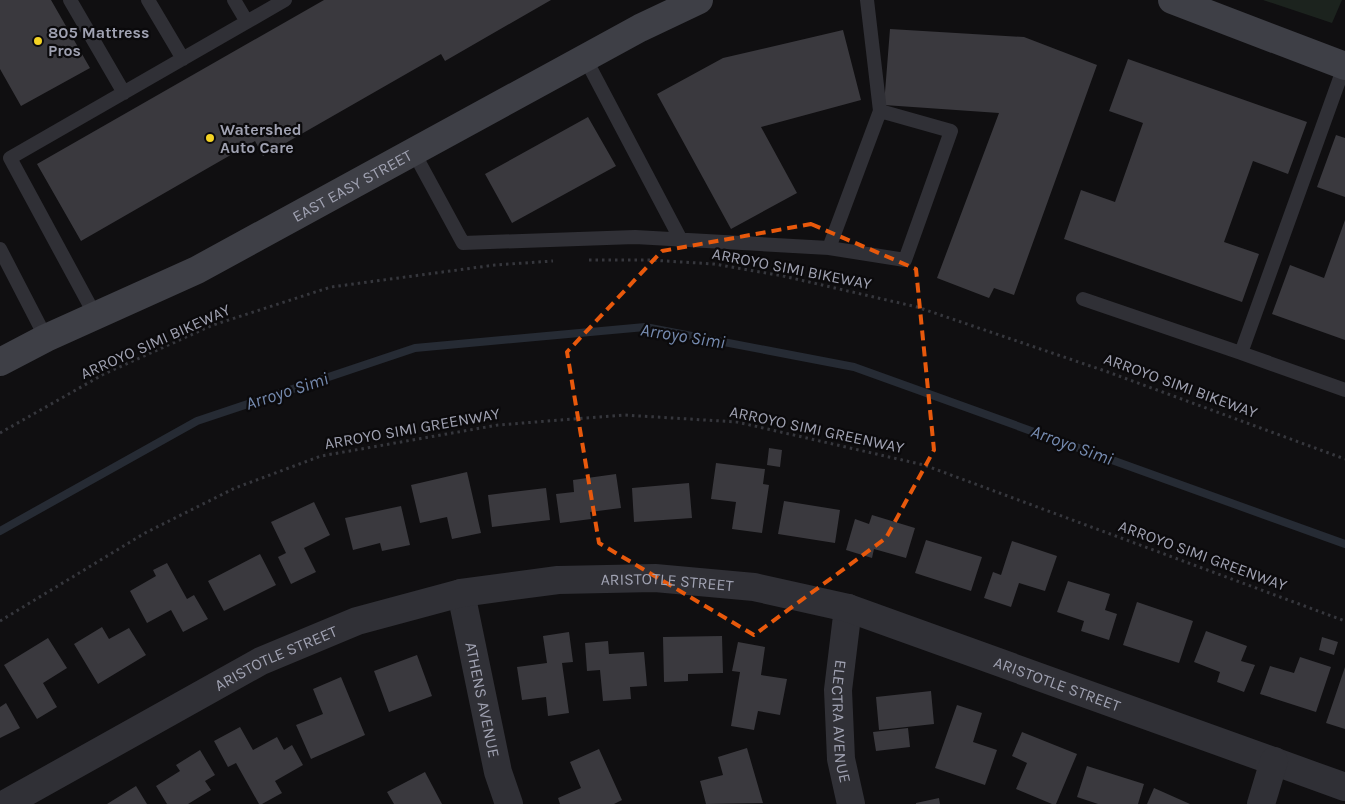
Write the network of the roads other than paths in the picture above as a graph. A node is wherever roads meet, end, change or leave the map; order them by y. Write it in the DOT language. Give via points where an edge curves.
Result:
graph roads {
  1 [pos="70,0"];
  2 [pos="148,0"];
  3 [pos="234,0"];
  4 [pos="285,0"];
  5 [pos="699,0"];
  6 [pos="867,0"];
  7 [pos="1172,0"];
  8 [pos="247,22"];
  9 [pos="584,58"];
  10 [pos="183,59"];
  11 [pos="1345,66"];
  12 [pos="124,93"];
  13 [pos="880,111"];
  14 [pos="414,151"];
  15 [pos="681,240"];
  16 [pos="829,248"];
  17 [pos="2,256"];
  18 [pos="1083,299"];
  19 [pos="94,315"];
  20 [pos="46,338"];
  21 [pos="1241,353"];
  22 [pos="0,362"];
  23 [pos="1345,390"];
  24 [pos="461,593"];
  25 [pos="848,608"];
  26 [pos="1274,761"];
  27 [pos="1345,787"];
  28 [pos="5,804"];
  29 [pos="509,804"];
  30 [pos="851,804"];
  31 [pos="1261,804"];
  1 -- 12 [label="lane"];
  2 -- 10 [label="lane"];
  3 -- 8 [label="lane"];
  4 -- 8 [label="lane"];
  5 -- 9 [label="street, EAST EASY STREET"];
  6 -- 13 [label="lane"];
  7 -- 11 [label="street"];
  8 -- 10 [label="lane"];
  9 -- 14 [label="street, EAST EASY STREET"];
  9 -- 15 [label="lane"];
  10 -- 12 [label="lane"];
  11 -- 21 [label="lane"];
  12 -- 19 [label="lane" via="10,158"];
  13 -- 16 [label="lane"];
  13 -- 16 [label="lane" via="951,131 905,260"];
  14 -- 15 [label="lane" via="463,243 635,237"];
  14 -- 19 [label="street, EAST EASY STREET" via="197,270"];
  15 -- 16 [label="lane"];
  17 -- 20 [label="lane"];
  18 -- 21 [label="lane"];
  19 -- 20 [label="street, EAST EASY STREET"];
  20 -- 22 [label="street, EAST EASY STREET"];
  21 -- 23 [label="lane"];
  24 -- 25 [label="street, ARISTOTLE STREET" via="558,580 655,578 754,587"];
  24 -- 28 [label="street, ARISTOTLE STREET" via="357,621 261,661"];
  24 -- 29 [label="street, ATHENS AVENUE" via="498,772"];
  25 -- 26 [label="street, ARISTOTLE STREET"];
  25 -- 30 [label="street, ELECTRA AVENUE" via="838,690 841,759"];
  26 -- 27 [label="street, ARISTOTLE STREET"];
  26 -- 31 [label="street"];
}
